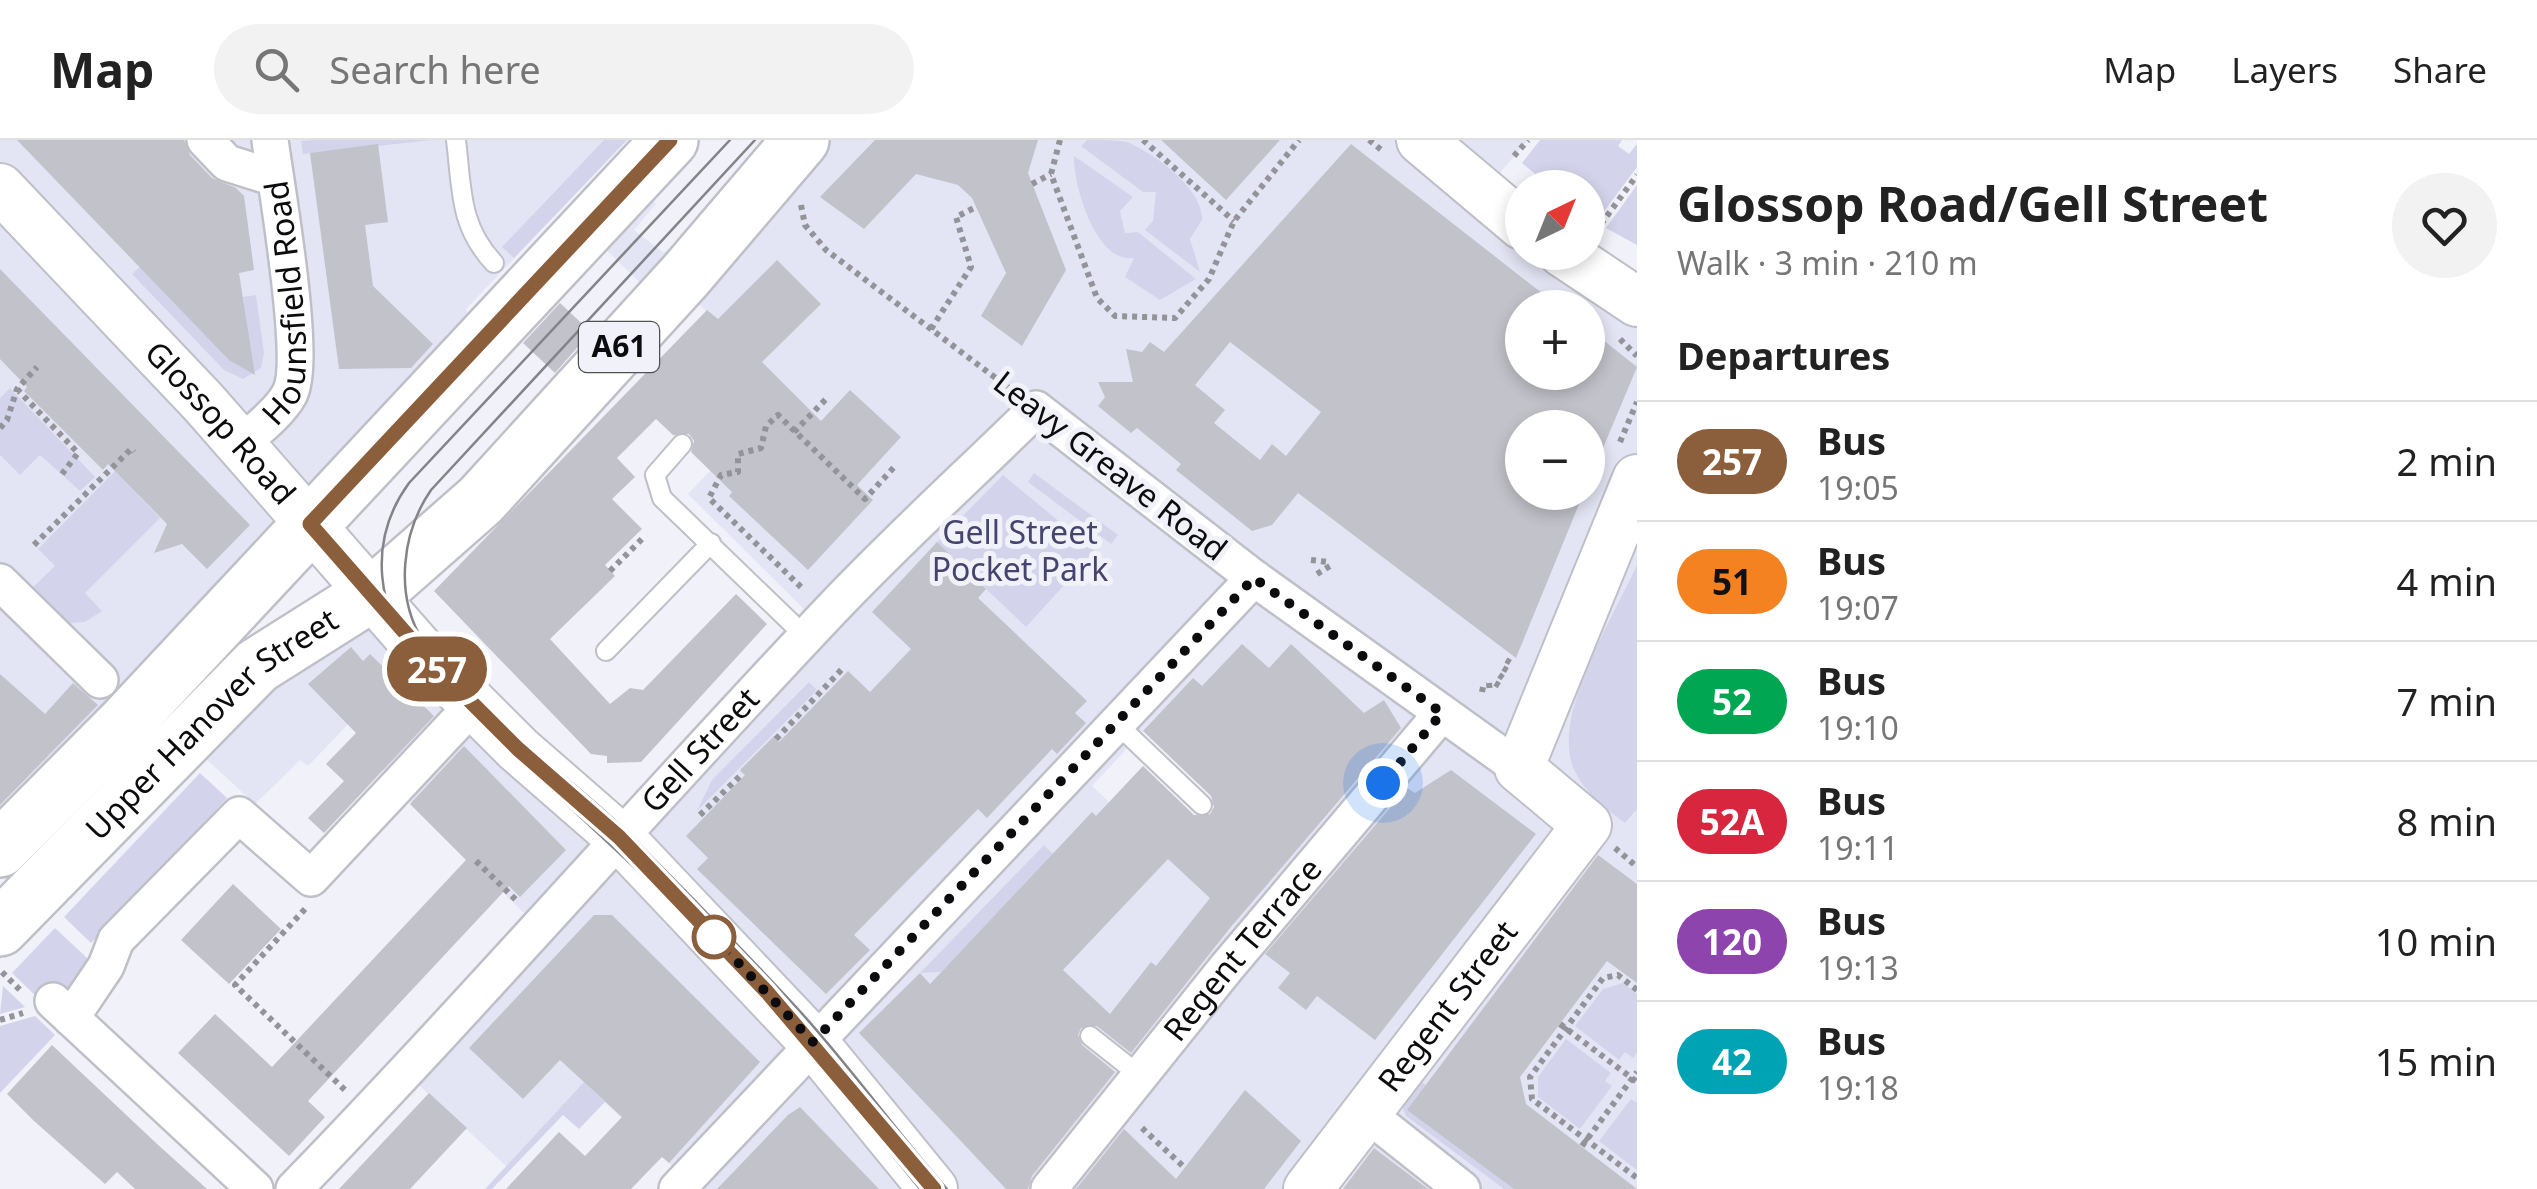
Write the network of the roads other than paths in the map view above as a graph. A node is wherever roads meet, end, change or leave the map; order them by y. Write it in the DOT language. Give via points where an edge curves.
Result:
graph roads {
  1 [pos="205,140"];
  2 [pos="270,140"];
  3 [pos="456,140"];
  4 [pos="670,140"];
  5 [pos="801,140"];
  6 [pos="1421,140"];
  7 [pos="275,178"];
  8 [pos="0,188"];
  9 [pos="1505,211"];
  10 [pos="494,263"];
  11 [pos="1589,270"];
  12 [pos="1637,302"];
  13 [pos="1036,409"];
  14 [pos="682,444"];
  15 [pos="240,445"];
  16 [pos="1637,479"];
  17 [pos="310,524"];
  18 [pos="712,543"];
  19 [pos="1254,578"];
  20 [pos="0,582"];
  21 [pos="371,595"];
  22 [pos="806,637"];
  23 [pos="606,651"];
  24 [pos="100,680"];
  25 [pos="473,705"];
  26 [pos="1442,713"];
  27 [pos="1123,715"];
  28 [pos="1519,768"];
  29 [pos="1202,806"];
  30 [pos="1588,825"];
  31 [pos="619,837"];
  32 [pos="0,850"];
  33 [pos="0,928"];
  34 [pos="1090,1036"];
  35 [pos="813,1042"];
  36 [pos="1138,1074"];
  37 [pos="1366,1112"];
  38 [pos="1454,1187"];
  39 [pos="933,1188"];
  40 [pos="255,1189"];
  41 [pos="294,1189"];
  42 [pos="677,1189"];
  43 [pos="1049,1189"];
  44 [pos="1308,1189"];
  1 -- 7 [label="street" via="227,163"];
  2 -- 7 [label="street, Hounsfield Road"];
  3 -- 10 [label="lane" via="466,220 474,242"];
  4 -- 17 [label="highway, Upper Hanover Street"];
  5 -- 21 [label="highway, Upper Hanover Street / A61" via="481,500"];
  6 -- 9 [label="street"];
  7 -- 15 [label="street, Hounsfield Road" via="295,374 291,393"];
  8 -- 15 [label="street, Glossop Road"];
  11 -- 12 [label="street"];
  13 -- 19 [label="street, Leavy Greave Road"];
  13 -- 22 [label="street, Gell Street"];
  14 -- 18 [label="lane" via="655,475 662,498"];
  15 -- 17 [label="street, Glossop Road"];
  16 -- 28 [label="street"];
  17 -- 21 [label="street, Glossop Road"];
  17 -- 32 [label="highway, Upper Hanover Street"];
  18 -- 22 [label="lane"];
  18 -- 23 [label="lane"];
  19 -- 26 [label="street, Leavy Greave Road"];
  19 -- 27 [label="street"];
  20 -- 24 [label="street"];
  21 -- 25 [label="street, Glossop Road"];
  21 -- 33 [label="highway, Upper Hanover Street / A61" via="257,666"];
  22 -- 31 [label="street, Gell Street"];
  25 -- 31 [label="street, Glossop Road"];
  25 -- 40 [label="street" via="311,878 240,815 116,940 106,966 62,1010"];
  26 -- 28 [label="street, Leavy Greave Road"];
  26 -- 36 [label="street, Regent Terrace"];
  27 -- 29 [label="lane"];
  27 -- 35 [label="street"];
  28 -- 30 [label="street, Leavy Greave Road"];
  30 -- 37 [label="street, Regent Street"];
  31 -- 35 [label="street, Glossop Road"];
  31 -- 41 [label="street, Gell Street"];
  34 -- 36 [label="lane"];
  35 -- 39 [label="street, Glossop Road"];
  35 -- 42 [label="street"];
  36 -- 43 [label="street, Regent Terrace"];
  37 -- 38 [label="street"];
  37 -- 44 [label="street, Regent Street"];
}
